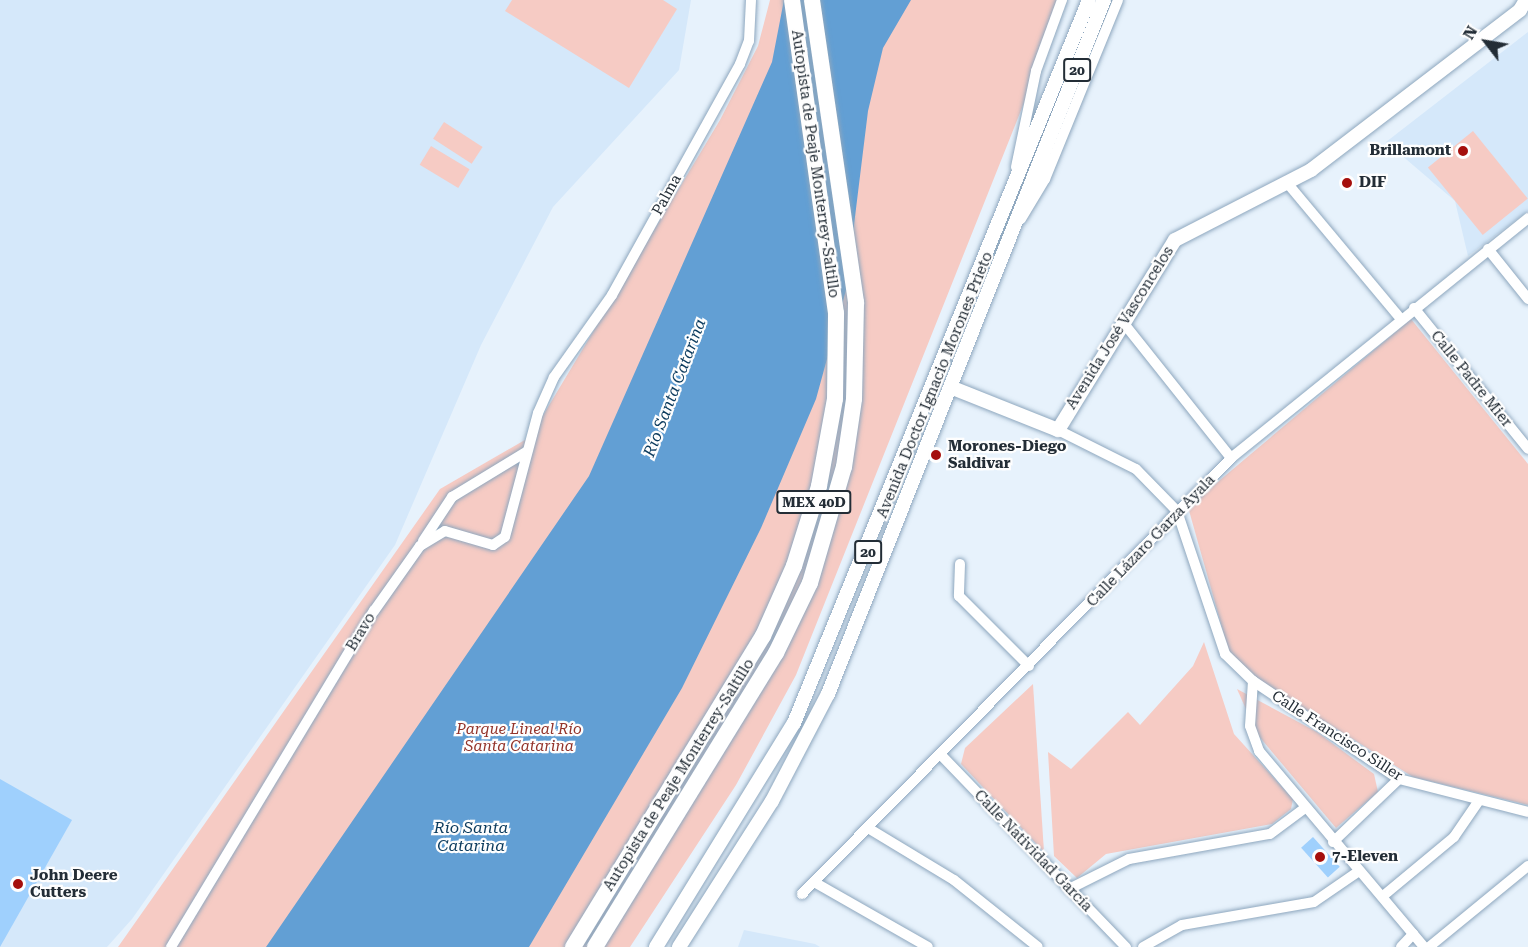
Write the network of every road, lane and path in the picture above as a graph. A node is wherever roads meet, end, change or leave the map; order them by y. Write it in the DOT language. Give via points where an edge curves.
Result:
graph roads {
  1 [pos="752,0"];
  2 [pos="792,0"];
  3 [pos="812,0"];
  4 [pos="1062,0"];
  5 [pos="1089,0"];
  6 [pos="1104,0"];
  7 [pos="1118,0"];
  8 [pos="1525,6"];
  9 [pos="1043,138"];
  10 [pos="1288,184"];
  11 [pos="1010,203"];
  12 [pos="1528,218"];
  13 [pos="1019,222"];
  14 [pos="1488,249"];
  15 [pos="1528,299"];
  16 [pos="1414,308"];
  17 [pos="1401,319"];
  18 [pos="1122,321"];
  19 [pos="554,377"];
  20 [pos="953,388"];
  21 [pos="1058,430"];
  22 [pos="1528,449"];
  23 [pos="526,452"];
  24 [pos="1231,458"];
  25 [pos="1177,511"];
  26 [pos="420,546"];
  27 [pos="960,564"];
  28 [pos="1029,666"];
  29 [pos="1253,681"];
  30 [pos="941,755"];
  31 [pos="1399,779"];
  32 [pos="1478,802"];
  33 [pos="1305,808"];
  34 [pos="1528,812"];
  35 [pos="868,828"];
  36 [pos="1333,842"];
  37 [pos="1528,866"];
  38 [pos="1359,871"];
  39 [pos="814,882"];
  40 [pos="1069,889"];
  41 [pos="802,894"];
  42 [pos="1383,896"];
  43 [pos="1413,934"];
  44 [pos="171,947"];
  45 [pos="573,947"];
  46 [pos="595,947"];
  47 [pos="656,947"];
  48 [pos="679,947"];
  49 [pos="928,947"];
  50 [pos="1038,947"];
  51 [pos="1126,947"];
  52 [pos="1143,947"];
  53 [pos="1401,947"];
  54 [pos="1424,947"];
  55 [pos="1429,947"];
  1 -- 19 [label="street, Palma" via="748,41 740,64 612,295"];
  2 -- 45 [label="highway, Autopista de Peaje Monterrey-Saltillo / MEX 40D" via="836,313 835,399 819,486 794,566 748,664"];
  3 -- 46 [label="highway, Autopista de Peaje Monterrey-Saltillo / MEX 40D" via="855,302 854,399 844,468 810,583 776,653"];
  4 -- 11 [label="street, 20" via="1036,71"];
  5 -- 9 [label="main road, Avenida Doctor Ignacio Morones Prieto / 20"];
  6 -- 9 [label="main road, Avenida Doctor Ignacio Morones Prieto / 20"];
  7 -- 13 [label="street, Avenida Doctor Ignacio Morones Prieto / 20" via="1045,179"];
  8 -- 10 [label="main road, Avenida José Vasconcelos"];
  9 -- 11 [label="main road, Avenida Doctor Ignacio Morones Prieto / 20"];
  9 -- 13 [label="main road, Avenida Doctor Ignacio Morones Prieto / 20"];
  10 -- 17 [label="street"];
  10 -- 18 [label="main road, Avenida José Vasconcelos" via="1185,232 1168,249"];
  11 -- 47 [label="main road, Avenida Doctor Ignacio Morones Prieto / 20" via="794,723"];
  12 -- 14 [label="street, Calle Lázaro Garza Ayala"];
  13 -- 20 [label="main road, Avenida Doctor Ignacio Morones Prieto / 20"];
  14 -- 15 [label="street"];
  14 -- 16 [label="street, Calle Lázaro Garza Ayala"];
  16 -- 17 [label="street, Calle Lázaro Garza Ayala"];
  16 -- 22 [label="street, Calle Padre Mier"];
  17 -- 24 [label="street, Calle Lázaro Garza Ayala"];
  18 -- 21 [label="main road, Avenida José Vasconcelos"];
  18 -- 24 [label="street"];
  19 -- 23 [label="street, Bravo"];
  20 -- 21 [label="main road"];
  20 -- 48 [label="main road, Avenida Doctor Ignacio Morones Prieto / 20" via="828,694 772,801"];
  21 -- 25 [label="street" via="1136,469"];
  23 -- 26 [label="street" via="452,497"];
  23 -- 26 [label="street, Bravo" via="508,530 500,542 493,545 445,531"];
  24 -- 25 [label="street, Calle Lázaro Garza Ayala"];
  25 -- 28 [label="street, Calle Lázaro Garza Ayala"];
  25 -- 29 [label="street, Calle Francisco Siller" via="1225,654"];
  26 -- 44 [label="street, Bravo" via="374,611"];
  27 -- 28 [label="street" via="959,596"];
  28 -- 30 [label="street, Calle Lázaro Garza Ayala"];
  29 -- 31 [label="street, Calle Francisco Siller"];
  29 -- 33 [label="street" via="1252,738"];
  30 -- 35 [label="street, Calle Lázaro Garza Ayala"];
  30 -- 40 [label="street, Calle Natividad García"];
  31 -- 32 [label="street, Calle Francisco Siller"];
  31 -- 36 [label="street"];
  32 -- 34 [label="street, Calle Francisco Siller"];
  32 -- 42 [label="street" via="1454,837"];
  33 -- 36 [label="street"];
  33 -- 40 [label="street" via="1270,834 1129,859"];
  35 -- 39 [label="street, Calle Lázaro Garza Ayala"];
  35 -- 50 [label="street" via="954,880"];
  36 -- 38 [label="street"];
  37 -- 55 [label="street"];
  38 -- 42 [label="street"];
  38 -- 52 [label="street" via="1314,902 1182,926"];
  39 -- 41 [label="street, Calle Lázaro Garza Ayala"];
  39 -- 49 [label="street"];
  40 -- 51 [label="street, Calle Natividad García"];
  42 -- 43 [label="street"];
  43 -- 53 [label="street"];
  43 -- 54 [label="street"];
}
